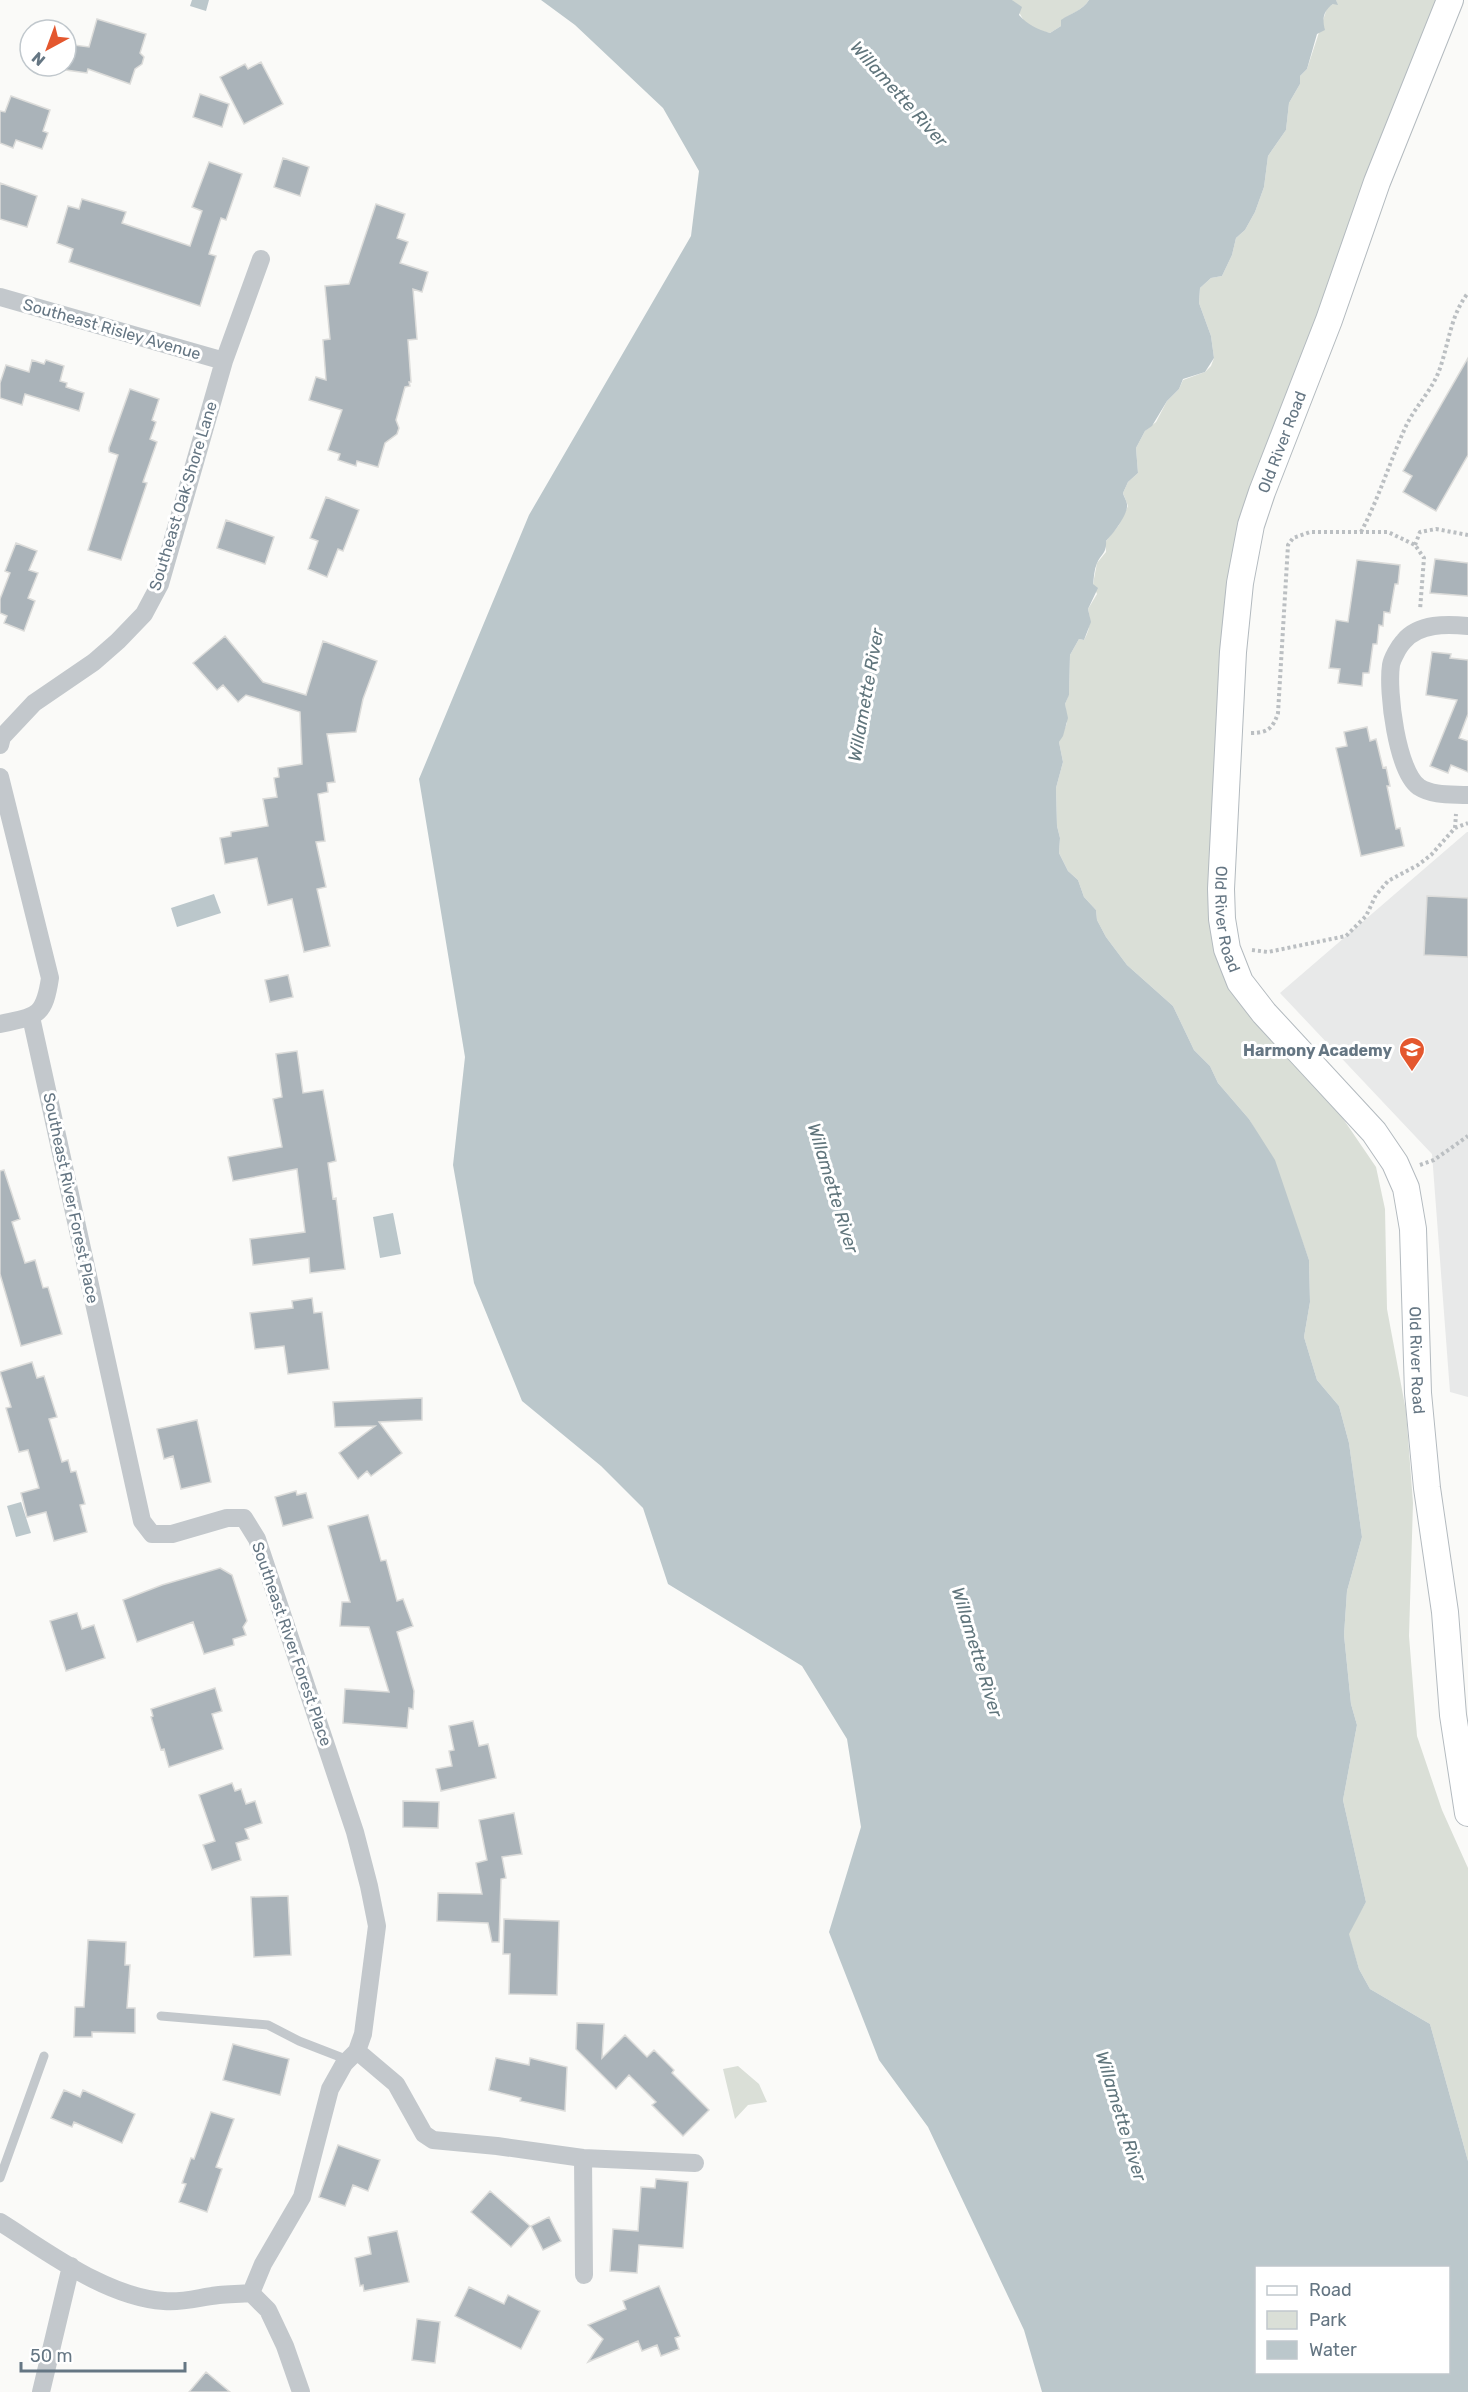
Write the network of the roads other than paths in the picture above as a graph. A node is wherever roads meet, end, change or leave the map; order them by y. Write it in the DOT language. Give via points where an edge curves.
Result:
graph roads {
  1 [pos="1450,0"];
  2 [pos="261,259"];
  3 [pos="0,297"];
  4 [pos="224,361"];
  5 [pos="1468,626"];
  6 [pos="0,745"];
  7 [pos="0,777"];
  8 [pos="1468,795"];
  9 [pos="31,1017"];
  10 [pos="0,1024"];
  11 [pos="1468,1813"];
  12 [pos="161,2016"];
  13 [pos="353,2055"];
  14 [pos="44,2056"];
  15 [pos="583,2158"];
  16 [pos="695,2163"];
  17 [pos="0,2178"];
  18 [pos="0,2222"];
  19 [pos="71,2266"];
  20 [pos="584,2275"];
  21 [pos="251,2293"];
  22 [pos="42,2392"];
  23 [pos="301,2392"];
  1 -- 11 [label="street, Old River Road" via="1377,182 1251,525 1233,652 1221,889 1227,949 1240,982 1374,1132 1406,1188 1413,1229 1418,1393 1427,1488"];
  2 -- 4 [label="street, Southeast Oak Shore Lane"];
  3 -- 4 [label="street, Southeast Risley Avenue"];
  4 -- 6 [label="street, Southeast Oak Shore Lane" via="160,584 144,614 94,662 34,703 2,737"];
  5 -- 8 [label="street" via="1423,628 1404,640 1391,664 1393,719 1407,773 1418,786 1431,792"];
  7 -- 9 [label="street" via="50,978 43,1008"];
  9 -- 10 [label="street"];
  9 -- 13 [label="street, Southeast River Forest Place" via="142,1521 152,1534 172,1534 227,1518 244,1518 257,1539 355,1832 377,1926 363,2034"];
  12 -- 13 [label="lane" via="268,2025 299,2041"];
  13 -- 15 [label="street" via="396,2084 424,2134 433,2140"];
  13 -- 21 [label="street, Southeast River Forest Place" via="330,2088 302,2197 263,2264"];
  14 -- 17 [label="lane"];
  15 -- 16 [label="street"];
  15 -- 20 [label="street"];
  18 -- 19 [label="street"];
  19 -- 21 [label="street" via="118,2290 165,2302"];
  19 -- 22 [label="street"];
  21 -- 23 [label="street" via="268,2310"];
}
